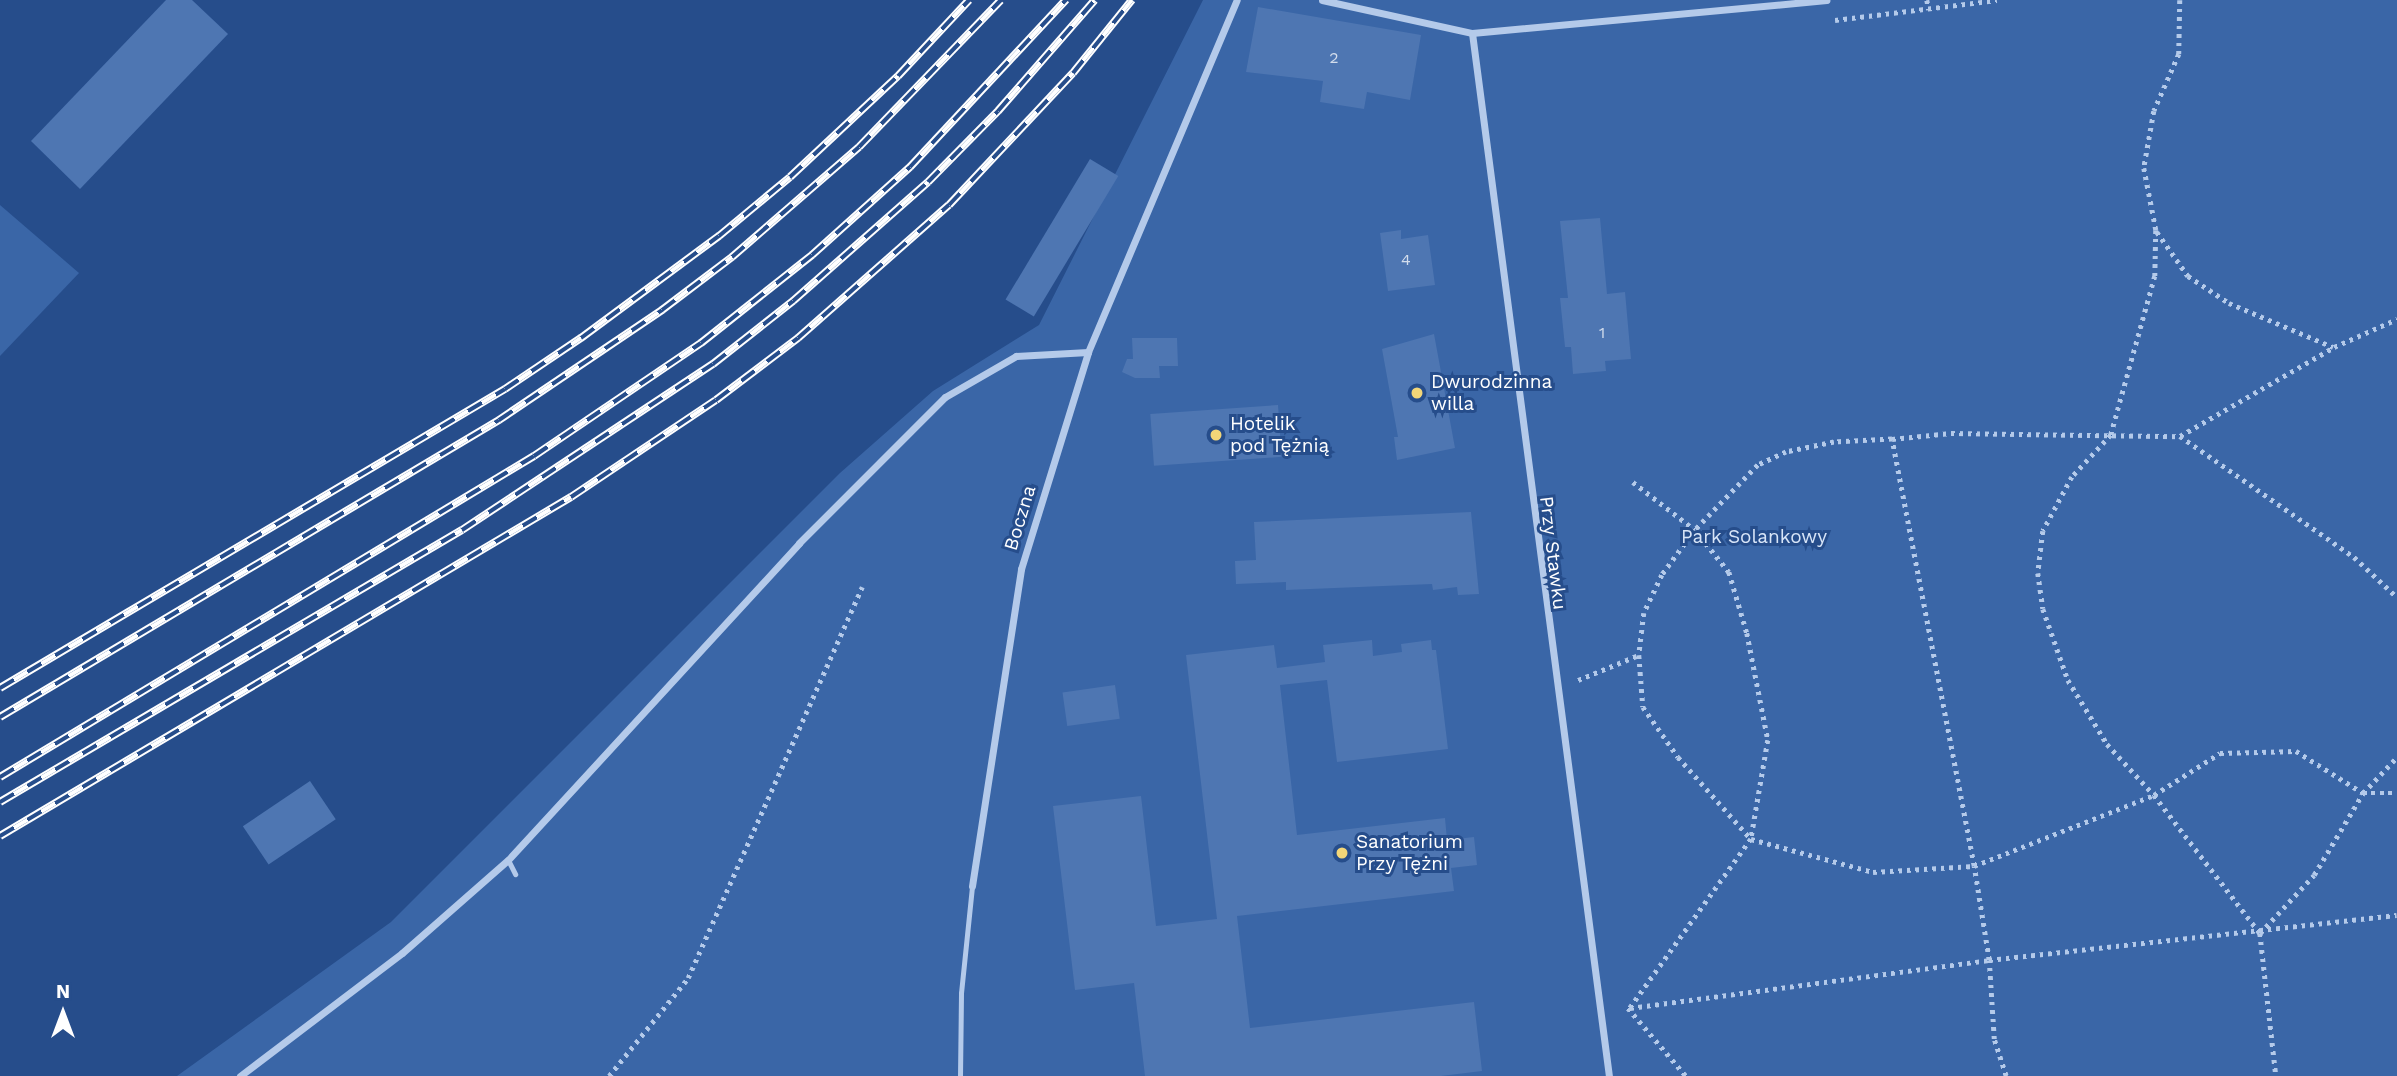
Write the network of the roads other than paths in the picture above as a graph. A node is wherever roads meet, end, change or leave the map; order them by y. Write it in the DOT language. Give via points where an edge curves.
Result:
graph roads {
  1 [pos="1237,0"];
  2 [pos="1322,0"];
  3 [pos="1826,0"];
  4 [pos="1472,33"];
  5 [pos="1088,352"];
  6 [pos="508,860"];
  7 [pos="515,874"];
  8 [pos="972,886"];
  9 [pos="240,1076"];
  10 [pos="960,1076"];
  11 [pos="1609,1076"];
  1 -- 5 [label="street, Boczna"];
  2 -- 4 [label="street"];
  3 -- 4 [label="street"];
  4 -- 11 [label="street, Przy Stawku"];
  5 -- 6 [label="street" via="1016,356 945,397 799,543"];
  5 -- 8 [label="street, Boczna" via="1021,569"];
  6 -- 7 [label="lane"];
  6 -- 9 [label="street" via="402,953"];
  8 -- 10 [label="lane, Boczna" via="961,993"];
}
